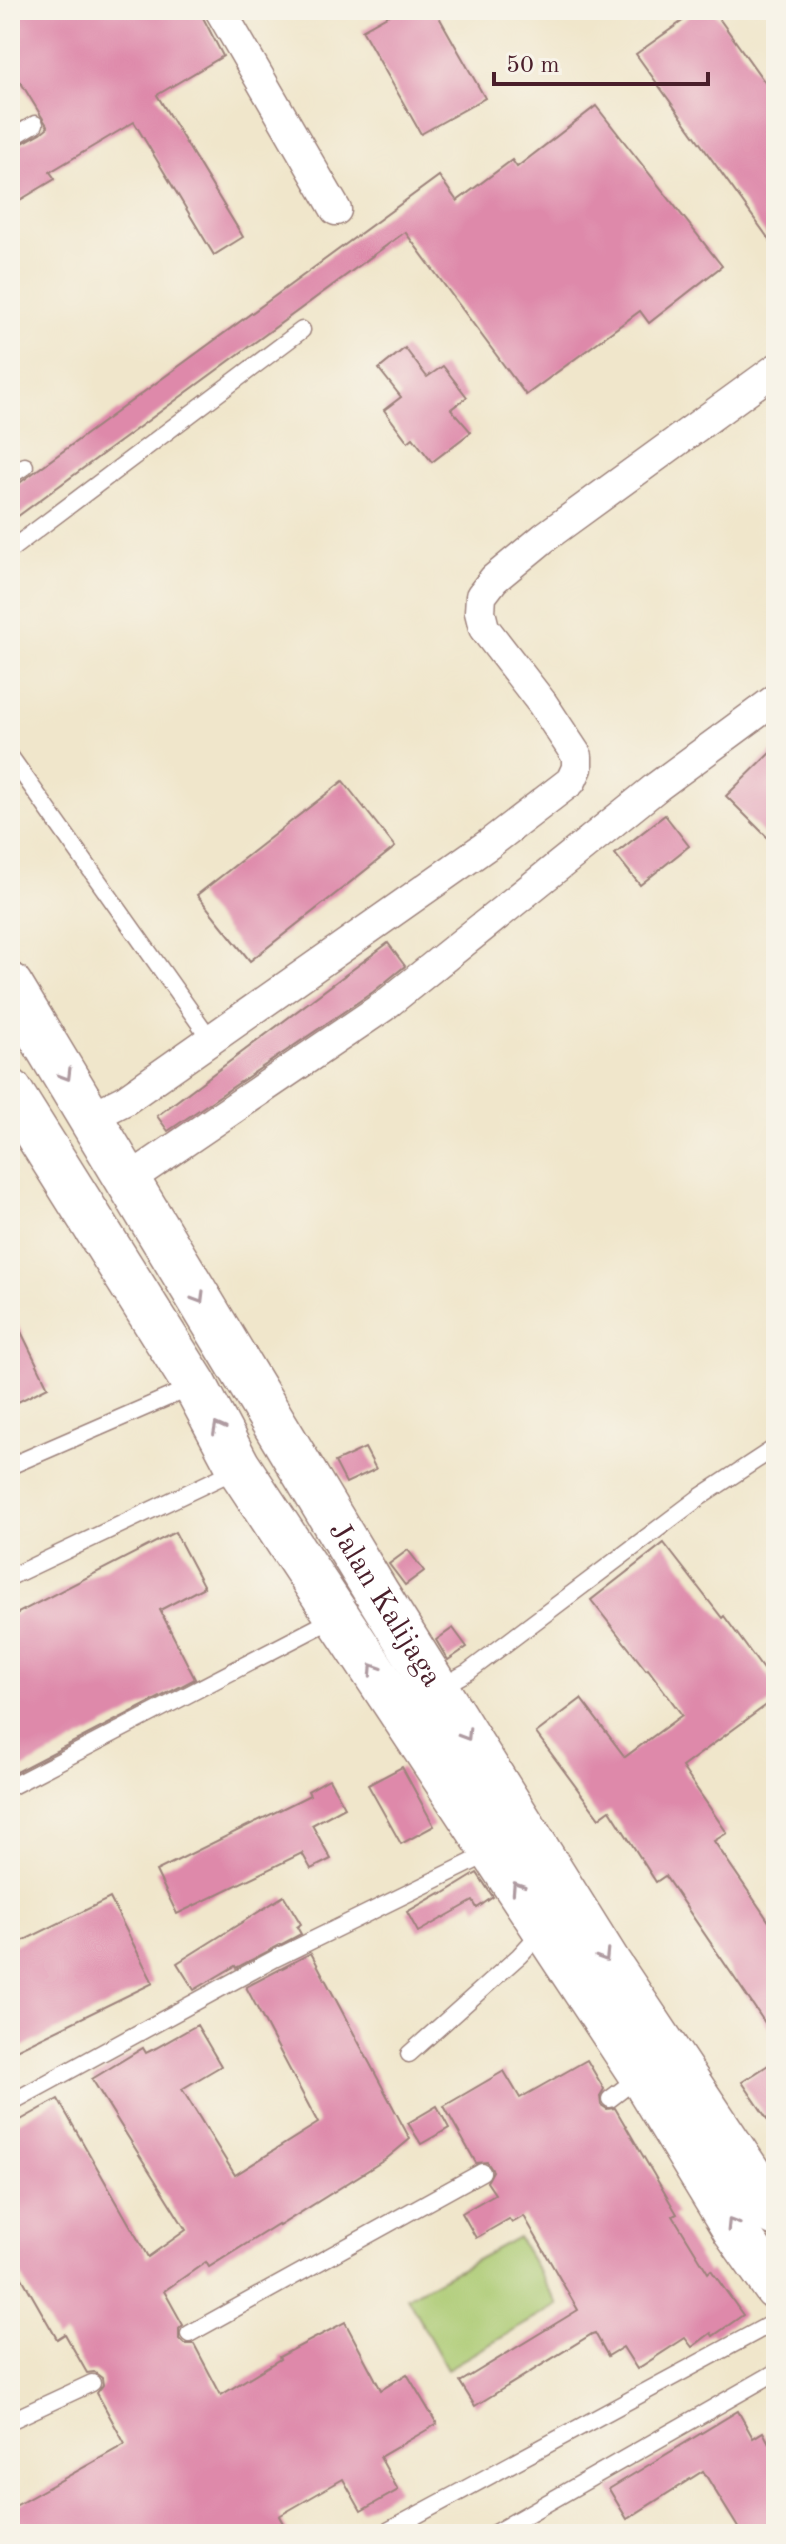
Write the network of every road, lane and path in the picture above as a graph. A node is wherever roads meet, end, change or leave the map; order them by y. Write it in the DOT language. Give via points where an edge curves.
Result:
graph roads {
  1 [pos="220,10"];
  2 [pos="35,124"];
  3 [pos="10,139"];
  4 [pos="336,210"];
  5 [pos="302,330"];
  6 [pos="776,369"];
  7 [pos="25,466"];
  8 [pos="10,476"];
  9 [pos="10,550"];
  10 [pos="776,699"];
  11 [pos="10,756"];
  12 [pos="17,1013"];
  13 [pos="211,1040"];
  14 [pos="10,1091"];
  15 [pos="91,1117"];
  16 [pos="128,1180"];
  17 [pos="195,1385"];
  18 [pos="776,1447"];
  19 [pos="10,1466"];
  20 [pos="238,1466"];
  21 [pos="10,1577"];
  22 [pos="339,1616"];
  23 [pos="438,1689"];
  24 [pos="10,1787"];
  25 [pos="494,1851"];
  26 [pos="544,1929"];
  27 [pos="409,2054"];
  28 [pos="10,2103"];
  29 [pos="482,2172"];
  30 [pos="774,2207"];
  31 [pos="776,2288"];
  32 [pos="776,2321"];
  33 [pos="189,2334"];
  34 [pos="776,2372"];
  35 [pos="92,2383"];
  36 [pos="10,2421"];
  37 [pos="382,2534"];
  38 [pos="493,2534"];
  1 -- 4 [label="street"];
  2 -- 3 [label="lane"];
  5 -- 9 [label="lane"];
  6 -- 13 [label="street" via="545,537 481,596 484,628 577,756 571,781"];
  7 -- 8 [label="lane"];
  10 -- 16 [label="street" via="658,786 384,1006"];
  11 -- 13 [label="lane"];
  12 -- 15 [label="highway, Jalan Kalijaga, one-way"];
  13 -- 15 [label="street" via="125,1100"];
  14 -- 17 [label="highway, Jalan Kalijaga"];
  15 -- 16 [label="highway, Jalan Kalijaga"];
  16 -- 23 [label="highway, Jalan Kalijaga, one-way"];
  17 -- 19 [label="lane"];
  20 -- 17 [label="highway, Jalan Kalijaga, one-way"];
  18 -- 23 [label="lane"];
  20 -- 21 [label="lane"];
  20 -- 22 [label="highway, Jalan Kalijaga"];
  22 -- 24 [label="lane"];
  25 -- 22 [label="highway, Jalan Kalijaga, one-way"];
  23 -- 30 [label="highway, Jalan Kalijaga, one-way" via="609,1964"];
  26 -- 25 [label="highway, Jalan Kalijaga, one-way"];
  25 -- 28 [label="lane" via="276,1958"];
  26 -- 27 [label="lane"];
  31 -- 26 [label="highway, Jalan Kalijaga, one-way" via="626,2087"];
  29 -- 33 [label="lane"];
  32 -- 37 [label="lane"];
  34 -- 38 [label="lane"];
  35 -- 36 [label="lane"];
}
